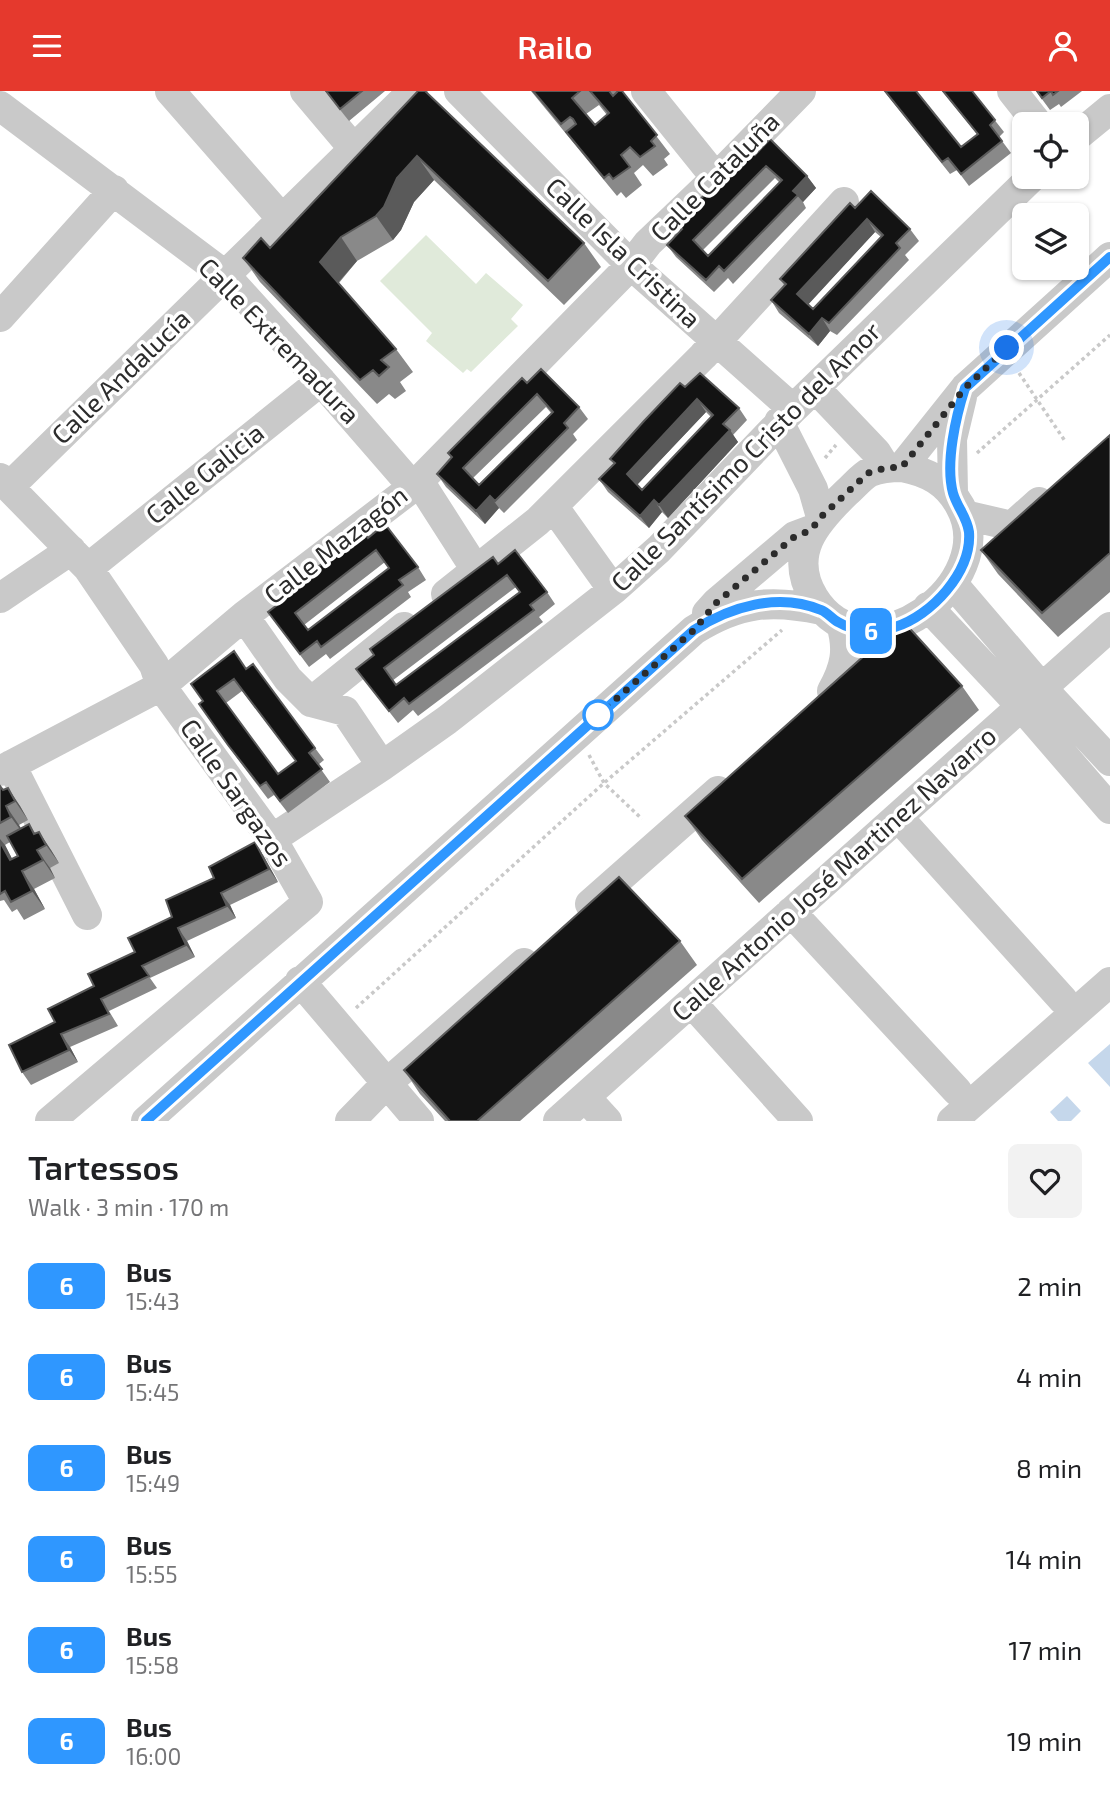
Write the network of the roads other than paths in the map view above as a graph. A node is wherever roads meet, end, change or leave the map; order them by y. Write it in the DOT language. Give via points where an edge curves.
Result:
graph roads {
  1 [pos="6,91"];
  2 [pos="170,91"];
  3 [pos="305,91"];
  4 [pos="413,91"];
  5 [pos="459,91"];
  6 [pos="646,91"];
  7 [pos="801,91"];
  8 [pos="1012,91"];
  9 [pos="0,99"];
  10 [pos="0,106"];
  11 [pos="1110,109"];
  12 [pos="1029,112"];
  13 [pos="1089,126"];
  14 [pos="354,149"];
  15 [pos="716,178"];
  16 [pos="1020,189"];
  17 [pos="114,190"];
  18 [pos="844,202"];
  19 [pos="282,219"];
  20 [pos="1110,257"];
  21 [pos="631,265"];
  22 [pos="225,275"];
  23 [pos="0,317"];
  24 [pos="716,341"];
  25 [pos="321,381"];
  26 [pos="815,388"];
  27 [pos="965,388"];
  28 [pos="786,416"];
  29 [pos="894,467"];
  30 [pos="5,482"];
  31 [pos="1061,483"];
  32 [pos="416,484"];
  33 [pos="959,504"];
  34 [pos="554,506"];
  35 [pos="816,524"];
  36 [pos="80,559"];
  37 [pos="476,570"];
  38 [pos="953,585"];
  39 [pos="613,590"];
  40 [pos="0,598"];
  41 [pos="928,607"];
  42 [pos="244,616"];
  43 [pos="832,617"];
  44 [pos="902,625"];
  45 [pos="1110,627"];
  46 [pos="694,630"];
  47 [pos="161,686"];
  48 [pos="1032,697"];
  49 [pos="311,702"];
  50 [pos="1110,761"];
  51 [pos="382,766"];
  52 [pos="6,768"];
  53 [pos="739,773"];
  54 [pos="1110,809"];
  55 [pos="898,817"];
  56 [pos="272,839"];
  57 [pos="790,912"];
  58 [pos="87,915"];
  59 [pos="573,919"];
  60 [pos="542,947"];
  61 [pos="300,981"];
  62 [pos="1110,982"];
  63 [pos="1063,1000"];
  64 [pos="691,1002"];
  65 [pos="386,1084"];
  66 [pos="957,1091"];
  67 [pos="585,1097"];
  68 [pos="50,1121"];
  69 [pos="146,1121"];
  70 [pos="350,1121"];
  71 [pos="419,1121"];
  72 [pos="558,1121"];
  73 [pos="607,1121"];
  74 [pos="798,1121"];
  75 [pos="953,1121"];
  1 -- 9 [label="street"];
  2 -- 19 [label="street"];
  3 -- 14 [label="street"];
  4 -- 14 [label="street, Calle Andalucía"];
  5 -- 21 [label="street, Calle Isla Cristina"];
  6 -- 15 [label="street"];
  7 -- 15 [label="street, Calle Cataluña"];
  8 -- 12 [label="street"];
  10 -- 17 [label="street, Calle Extremadura"];
  11 -- 13 [label="street"];
  14 -- 19 [label="street, Calle Andalucía"];
  15 -- 21 [label="street, Calle Cataluña"];
  16 -- 26 [label="street, Calle Santísimo Cristo del Amor"];
  17 -- 22 [label="street, Calle Extremadura"];
  17 -- 23 [label="street"];
  18 -- 24 [label="street"];
  19 -- 22 [label="street, Calle Andalucía"];
  20 -- 27 [label="street"];
  21 -- 24 [label="street, Calle Isla Cristina"];
  21 -- 32 [label="street, Calle Mazagón"];
  22 -- 25 [label="street, Calle Extremadura"];
  22 -- 30 [label="street, Calle Andalucía"];
  24 -- 28 [label="street, Calle Isla Cristina"];
  24 -- 34 [label="street"];
  25 -- 32 [label="street, Calle Extremadura"];
  25 -- 36 [label="street, Calle Galicia"];
  26 -- 28 [label="street, Calle Santísimo Cristo del Amor"];
  26 -- 29 [label="street"];
  27 -- 29 [label="street"];
  27 -- 33 [label="street" via="952,439"];
  28 -- 35 [label="street" via="813,489"];
  28 -- 39 [label="street, Calle Santísimo Cristo del Amor" via="659,549"];
  29 -- 33 [label="street" via="921,471 939,480"];
  29 -- 35 [label="street" via="868,473"];
  30 -- 36 [label="street, Calle Sargazos"];
  31 -- 33 [label="street" via="1012,526"];
  32 -- 37 [label="street, Calle Extremadura"];
  32 -- 42 [label="street, Calle Mazagón"];
  33 -- 38 [label="street" via="969,531 969,547"];
  34 -- 37 [label="street"];
  34 -- 39 [label="street"];
  35 -- 43 [label="street" via="803,563 812,596"];
  35 -- 46 [label="street" via="716,603"];
  36 -- 40 [label="street, Calle Galicia"];
  36 -- 47 [label="street, Calle Sargazos" via="154,665"];
  37 -- 49 [label="street"];
  38 -- 41 [label="street"];
  38 -- 48 [label="street"];
  39 -- 51 [label="street, Calle Santísimo Cristo del Amor"];
  41 -- 44 [label="street"];
  41 -- 48 [label="street"];
  42 -- 47 [label="street, Calle Mazagón"];
  42 -- 49 [label="street" via="288,679"];
  43 -- 44 [label="street" via="861,631"];
  43 -- 44 [label="street" via="846,640 846,658 841,675 822,700 858,674"];
  43 -- 46 [label="street" via="795,604 755,604 716,616"];
  45 -- 48 [label="street, Calle Antonio José Martinez Navarro"];
  46 -- 61 [label="street"];
  47 -- 52 [label="street, Calle Mazagón"];
  47 -- 56 [label="street, Calle Sargazos"];
  48 -- 50 [label="street"];
  48 -- 54 [label="street"];
  48 -- 55 [label="street, Calle Antonio José Martinez Navarro"];
  49 -- 51 [label="street" via="345,711"];
  51 -- 56 [label="street, Calle Santísimo Cristo del Amor"];
  52 -- 58 [label="street"];
  53 -- 59 [label="street"];
  55 -- 57 [label="street, Calle Antonio José Martinez Navarro"];
  55 -- 63 [label="street"];
  56 -- 68 [label="street, Calle Sargazos" via="308,902"];
  57 -- 64 [label="street, Calle Antonio José Martinez Navarro"];
  57 -- 66 [label="street"];
  60 -- 65 [label="street"];
  61 -- 65 [label="street"];
  61 -- 69 [label="street"];
  62 -- 75 [label="street"];
  64 -- 67 [label="street, Calle Antonio José Martinez Navarro"];
  64 -- 74 [label="street"];
  65 -- 70 [label="street"];
  65 -- 71 [label="street"];
  67 -- 72 [label="street, Calle Antonio José Martinez Navarro"];
  67 -- 73 [label="street"];
}
